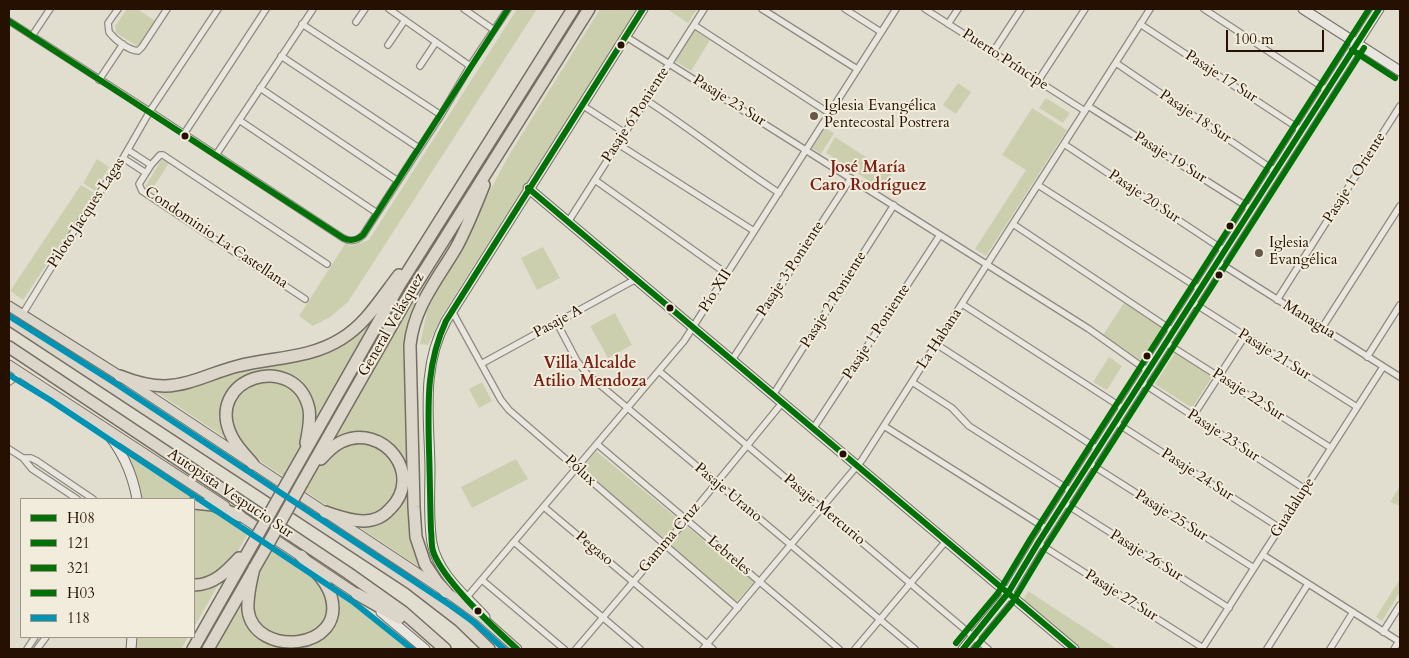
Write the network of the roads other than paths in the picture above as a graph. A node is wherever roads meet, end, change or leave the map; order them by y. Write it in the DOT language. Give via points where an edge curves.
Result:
graph roads {
  1 [pos="50,9"];
  2 [pos="118,9"];
  3 [pos="167,9"];
  4 [pos="218,9"];
  5 [pos="266,9"];
  6 [pos="312,9"];
  7 [pos="366,9"];
  8 [pos="389,9"];
  9 [pos="464,9"];
  10 [pos="508,9"];
  11 [pos="572,9"];
  12 [pos="589,9"];
  13 [pos="643,9"];
  14 [pos="704,9"];
  15 [pos="762,9"];
  16 [pos="845,9"];
  17 [pos="896,9"];
  18 [pos="925,9"];
  19 [pos="958,9"];
  20 [pos="1021,9"];
  21 [pos="1085,9"];
  22 [pos="1150,9"];
  23 [pos="1204,9"];
  24 [pos="1304,9"];
  25 [pos="1379,9"];
  26 [pos="405,20"];
  27 [pos="9,21"];
  28 [pos="356,22"];
  29 [pos="302,24"];
  30 [pos="694,24"];
  31 [pos="948,24"];
  32 [pos="1140,24"];
  33 [pos="494,30"];
  34 [pos="881,32"];
  35 [pos="32,36"];
  36 [pos="626,36"];
  37 [pos="436,42"];
  38 [pos="1357,43"];
  39 [pos="123,44"];
  40 [pos="388,45"];
  41 [pos="993,52"];
  42 [pos="281,56"];
  43 [pos="669,63"];
  44 [pos="1116,63"];
  45 [pos="420,66"];
  46 [pos="470,66"];
  47 [pos="857,69"];
  48 [pos="1400,71"];
  49 [pos="99,80"];
  50 [pos="1038,81"];
  51 [pos="260,88"];
  52 [pos="1327,90"];
  53 [pos="646,100"];
  54 [pos="582,105"];
  55 [pos="1400,106"];
  56 [pos="1087,108"];
  57 [pos="150,111"];
  58 [pos="830,113"];
  59 [pos="441,115"];
  60 [pos="239,120"];
  61 [pos="1302,130"];
  62 [pos="625,132"];
  63 [pos="184,134"];
  64 [pos="503,144"];
  65 [pos="618,144"];
  66 [pos="1064,144"];
  67 [pos="419,148"];
  68 [pos="128,150"];
  69 [pos="806,150"];
  70 [pos="216,155"];
  71 [pos="123,158"];
  72 [pos="151,165"];
  73 [pos="1275,171"];
  74 [pos="146,173"];
  75 [pos="851,178"];
  76 [pos="595,180"];
  77 [pos="398,181"];
  78 [pos="1038,185"];
  79 [pos="528,188"];
  80 [pos="779,193"];
  81 [pos="894,206"];
  82 [pos="1400,206"];
  83 [pos="1251,210"];
  84 [pos="378,213"];
  85 [pos="568,222"];
  86 [pos="1013,224"];
  87 [pos="754,231"];
  88 [pos="940,235"];
  89 [pos="429,236"];
  90 [pos="1225,251"];
  91 [pos="1218,262"];
  92 [pos="327,264"];
  93 [pos="987,265"];
  94 [pos="727,274"];
  95 [pos="636,279"];
  96 [pos="1200,289"];
  97 [pos="305,299"];
  98 [pos="1277,300"];
  99 [pos="1192,302"];
  100 [pos="962,304"];
  101 [pos="1400,305"];
  102 [pos="9,306"];
  103 [pos="452,311"];
  104 [pos="22,315"];
  105 [pos="9,319"];
  106 [pos="557,323"];
  107 [pos="693,328"];
  108 [pos="1322,328"];
  109 [pos="1173,331"];
  110 [pos="1245,336"];
  111 [pos="1166,343"];
  112 [pos="936,344"];
  113 [pos="9,347"];
  114 [pos="1367,357"];
  115 [pos="732,360"];
  116 [pos="481,364"];
  117 [pos="9,365"];
  118 [pos="1383,367"];
  119 [pos="659,371"];
  120 [pos="1148,371"];
  121 [pos="21,373"];
  122 [pos="120,376"];
  123 [pos="1218,376"];
  124 [pos="1400,378"];
  125 [pos="9,382"];
  126 [pos="912,382"];
  127 [pos="1141,382"];
  128 [pos="773,395"];
  129 [pos="782,403"];
  130 [pos="627,408"];
  131 [pos="1357,408"];
  132 [pos="1124,409"];
  133 [pos="1193,416"];
  134 [pos="96,421"];
  135 [pos="1115,422"];
  136 [pos="884,426"];
  137 [pos="813,429"];
  138 [pos="596,444"];
  139 [pos="747,445"];
  140 [pos="1331,448"];
  141 [pos="9,449"];
  142 [pos="1098,449"];
  143 [pos="23,458"];
  144 [pos="302,458"];
  145 [pos="1089,463"];
  146 [pos="253,464"];
  147 [pos="857,466"];
  148 [pos="576,468"];
  149 [pos="309,471"];
  150 [pos="716,483"];
  151 [pos="1305,489"];
  152 [pos="1071,491"];
  153 [pos="76,498"];
  154 [pos="92,498"];
  155 [pos="137,498"];
  156 [pos="195,503"];
  157 [pos="1064,503"];
  158 [pos="544,506"];
  159 [pos="822,508"];
  160 [pos="326,512"];
  161 [pos="240,516"];
  162 [pos="686,520"];
  163 [pos="1280,528"];
  164 [pos="1047,529"];
  165 [pos="255,538"];
  166 [pos="946,541"];
  167 [pos="514,542"];
  168 [pos="1038,543"];
  169 [pos="664,544"];
  170 [pos="791,545"];
  171 [pos="1263,554"];
  172 [pos="301,556"];
  173 [pos="254,568"];
  174 [pos="1254,568"];
  175 [pos="482,580"];
  176 [pos="633,582"];
  177 [pos="760,582"];
  178 [pos="910,583"];
  179 [pos="1308,584"];
  180 [pos="195,585"];
  181 [pos="446,592"];
  182 [pos="1008,593"];
  183 [pos="357,594"];
  184 [pos="467,597"];
  185 [pos="1400,605"];
  186 [pos="738,608"];
  187 [pos="1229,608"];
  188 [pos="1353,612"];
  189 [pos="602,618"];
  190 [pos="880,620"];
  191 [pos="494,628"];
  192 [pos="1383,632"];
  193 [pos="974,636"];
  194 [pos="34,638"];
  195 [pos="45,638"];
  196 [pos="1400,642"];
  197 [pos="705,647"];
  198 [pos="26,649"];
  199 [pos="38,649"];
  200 [pos="193,649"];
  201 [pos="208,649"];
  202 [pos="425,649"];
  203 [pos="440,649"];
  204 [pos="445,649"];
  205 [pos="489,649"];
  206 [pos="517,649"];
  207 [pos="564,649"];
  208 [pos="576,649"];
  209 [pos="640,649"];
  210 [pos="713,649"];
  211 [pos="839,649"];
  212 [pos="856,649"];
  213 [pos="915,649"];
  214 [pos="963,649"];
  215 [pos="988,649"];
  216 [pos="1074,649"];
  217 [pos="1203,649"];
  218 [pos="1267,649"];
  219 [pos="1330,649"];
  220 [pos="1394,649"];
  1 -- 35 [label="street"];
  2 -- 39 [label="street" via="108,28 112,36"];
  3 -- 39 [label="street" via="140,50 133,51"];
  4 -- 57 [label="street, Piloto Jacques Lagas"];
  5 -- 63 [label="street"];
  6 -- 29 [label="street"];
  7 -- 28 [label="street"];
  8 -- 26 [label="street"];
  9 -- 33 [label="street"];
  10 -- 33 [label="street"];
  11 -- 89 [label="highway, General Velásquez"];
  12 -- 64 [label="highway, General Velásquez"];
  13 -- 36 [label="street"];
  14 -- 30 [label="street, Pasaje 6 Poniente"];
  15 -- 47 [label="street"];
  16 -- 34 [label="street"];
  17 -- 34 [label="street, Pío XII"];
  18 -- 31 [label="street, Puerto Príncipe"];
  19 -- 31 [label="street"];
  20 -- 41 [label="street"];
  21 -- 50 [label="street"];
  22 -- 32 [label="street, La Habana"];
  23 -- 52 [label="street"];
  24 -- 38 [label="street"];
  25 -- 38 [label="street"];
  26 -- 37 [label="street"];
  26 -- 40 [label="street"];
  27 -- 35 [label="street"];
  29 -- 42 [label="street"];
  29 -- 59 [label="street"];
  30 -- 43 [label="street, Pasaje 6 Poniente"];
  30 -- 58 [label="street"];
  31 -- 41 [label="street, Puerto Príncipe"];
  32 -- 44 [label="street, La Habana"];
  32 -- 61 [label="street, Pasaje 17 Sur"];
  33 -- 46 [label="street"];
  34 -- 47 [label="street, Pío XII"];
  35 -- 49 [label="street"];
  36 -- 43 [label="street, Pasaje 23 Sur"];
  36 -- 54 [label="street"];
  37 -- 45 [label="street"];
  37 -- 46 [label="street"];
  38 -- 48 [label="street"];
  38 -- 52 [label="street"];
  39 -- 49 [label="street"];
  41 -- 50 [label="street, Puerto Príncipe"];
  42 -- 51 [label="street"];
  42 -- 67 [label="street"];
  43 -- 53 [label="street, Pasaje 6 Poniente"];
  43 -- 69 [label="street, Pasaje 23 Sur"];
  44 -- 56 [label="street, La Habana"];
  44 -- 73 [label="street, Pasaje 18 Sur"];
  46 -- 59 [label="street"];
  47 -- 58 [label="street, Pío XII"];
  49 -- 57 [label="street"];
  50 -- 56 [label="street, Puerto Príncipe"];
  51 -- 60 [label="street"];
  51 -- 77 [label="street"];
  52 -- 61 [label="street"];
  53 -- 62 [label="street, Pasaje 6 Poniente"];
  53 -- 80 [label="street"];
  54 -- 62 [label="street"];
  54 -- 79 [label="street"];
  55 -- 98 [label="street, Pasaje 1 Oriente"];
  56 -- 66 [label="street, La Habana"];
  56 -- 83 [label="street, Pasaje 19 Sur"];
  57 -- 63 [label="street"];
  57 -- 68 [label="street, Piloto Jacques Lagas"];
  58 -- 69 [label="street, Pío XII"];
  59 -- 67 [label="street"];
  60 -- 70 [label="street"];
  60 -- 84 [label="street"];
  61 -- 73 [label="street"];
  62 -- 65 [label="street, Pasaje 6 Poniente"];
  63 -- 70 [label="street"];
  64 -- 149 [label="highway, General Velásquez" via="397,315"];
  64 -- 181 [label="highway" via="461,238 421,305 411,339 416,537 426,564"];
  65 -- 76 [label="street, Pasaje 6 Poniente"];
  65 -- 87 [label="street"];
  66 -- 78 [label="street, La Habana"];
  66 -- 90 [label="street, Pasaje 20 Sur"];
  67 -- 77 [label="street"];
  68 -- 71 [label="street, Piloto Jacques Lagas"];
  68 -- 72 [label="street, Condominio La Castellana"];
  69 -- 75 [label="street, Pasaje 23 Sur"];
  69 -- 80 [label="street, Pío XII"];
  70 -- 84 [label="street" via="343,238 353,241 361,237"];
  71 -- 74 [label="street, Condominio La Castellana"];
  71 -- 104 [label="street, Piloto Jacques Lagas"];
  72 -- 74 [label="street, Condominio La Castellana"];
  72 -- 92 [label="street, Condominio La Castellana" via="159,155 163,155"];
  73 -- 83 [label="street"];
  74 -- 97 [label="street, Condominio La Castellana" via="139,184 142,191"];
  75 -- 81 [label="street, Pasaje 23 Sur"];
  75 -- 115 [label="street, Pasaje 3 Poniente"];
  76 -- 85 [label="street, Pasaje 6 Poniente"];
  76 -- 94 [label="street"];
  77 -- 84 [label="street"];
  78 -- 86 [label="street, La Habana"];
  78 -- 96 [label="street"];
  79 -- 85 [label="street"];
  79 -- 103 [label="street"];
  80 -- 87 [label="street, Pío XII"];
  81 -- 88 [label="street, Pasaje 23 Sur"];
  81 -- 128 [label="street, Pasaje 2 Poniente"];
  82 -- 108 [label="street"];
  83 -- 90 [label="street"];
  85 -- 95 [label="street"];
  86 -- 93 [label="street, La Habana"];
  86 -- 109 [label="street"];
  87 -- 94 [label="street, Pío XII"];
  88 -- 93 [label="street, Pasaje 23 Sur"];
  88 -- 137 [label="street, Pasaje 1 Poniente"];
  89 -- 122 [label="highway" via="365,318 326,348 241,365 170,385 144,384"];
  89 -- 144 [label="highway, General Velásquez"];
  90 -- 91 [label="street"];
  91 -- 96 [label="street"];
  91 -- 98 [label="street, Managua"];
  93 -- 100 [label="street, La Habana"];
  93 -- 120 [label="street"];
  94 -- 107 [label="street, Pío XII"];
  95 -- 106 [label="street, Pasaje A"];
  95 -- 107 [label="street"];
  96 -- 99 [label="street"];
  98 -- 108 [label="street, Managua"];
  99 -- 109 [label="street"];
  99 -- 110 [label="street, Pasaje 21 Sur"];
  100 -- 112 [label="street, La Habana"];
  100 -- 132 [label="street"];
  101 -- 114 [label="street"];
  102 -- 104 [label="main road"];
  103 -- 116 [label="street, Pólux"];
  103 -- 184 [label="street" via="437,339 429,374 431,537 435,556 443,570"];
  104 -- 122 [label="main road"];
  105 -- 205 [label="highway, Autopista Vespucio Sur" via="417,587"];
  106 -- 116 [label="street, Pasaje A"];
  106 -- 130 [label="street, Pasaje Urano" via="582,369"];
  107 -- 115 [label="street"];
  107 -- 119 [label="street, Pío XII"];
  108 -- 114 [label="street, Managua"];
  109 -- 111 [label="street"];
  110 -- 123 [label="street"];
  110 -- 131 [label="street, Pasaje 21 Sur"];
  111 -- 120 [label="street"];
  111 -- 123 [label="street, Pasaje 22 Sur"];
  112 -- 126 [label="street, La Habana"];
  112 -- 142 [label="street"];
  113 -- 204 [label="highway, Autopista Vespucio Sur" via="348,572"];
  114 -- 118 [label="street, Managua"];
  115 -- 128 [label="street"];
  116 -- 148 [label="street, Pólux" via="504,406"];
  117 -- 121 [label="main road"];
  118 -- 124 [label="street, Managua"];
  118 -- 131 [label="street, Guadalupe"];
  119 -- 130 [label="street, Pío XII"];
  119 -- 139 [label="street, Pasaje Mercurio"];
  120 -- 127 [label="street"];
  121 -- 125 [label="street"];
  121 -- 134 [label="main road"];
  122 -- 146 [label="main road"];
  123 -- 133 [label="street"];
  123 -- 140 [label="street, Pasaje 22 Sur"];
  126 -- 136 [label="street, La Habana"];
  126 -- 152 [label="street" via="952,408 969,426"];
  127 -- 132 [label="street"];
  127 -- 133 [label="street, Pasaje 23 Sur"];
  128 -- 129 [label="street"];
  129 -- 137 [label="street"];
  129 -- 139 [label="street, Gamma Cruz"];
  130 -- 138 [label="street, Pío XII"];
  130 -- 150 [label="street, Pasaje Urano"];
  131 -- 140 [label="street, Guadalupe"];
  132 -- 135 [label="street"];
  133 -- 151 [label="street, Pasaje 23 Sur"];
  134 -- 155 [label="street" via="126,462"];
  134 -- 161 [label="main road"];
  135 -- 142 [label="street"];
  135 -- 163 [label="street, Pasaje 24 Sur"];
  136 -- 147 [label="street, La Habana"];
  136 -- 164 [label="street"];
  137 -- 147 [label="street"];
  138 -- 148 [label="street, Pío XII"];
  138 -- 162 [label="street, Lebreles"];
  139 -- 150 [label="street, Gamma Cruz"];
  139 -- 159 [label="street, Pasaje Mercurio"];
  140 -- 151 [label="street, Guadalupe"];
  141 -- 143 [label="street"];
  142 -- 145 [label="street"];
  143 -- 153 [label="street" via="32,469"];
  143 -- 154 [label="street" via="38,462"];
  144 -- 146 [label="highway" via="310,420 305,397 285,380 258,376 236,389 227,410 232,437"];
  144 -- 165 [label="highway, General Velásquez, bridge"];
  145 -- 152 [label="street"];
  145 -- 174 [label="street, Pasaje 25 Sur"];
  146 -- 160 [label="main road"];
  147 -- 159 [label="street, La Habana"];
  147 -- 166 [label="street"];
  148 -- 158 [label="street, Pío XII"];
  148 -- 169 [label="street, Pólux"];
  149 -- 160 [label="highway" via="332,448 354,438 382,444 400,464 402,491 383,515 373,520 359,520"];
  149 -- 173 [label="highway, General Velásquez, bridge"];
  150 -- 162 [label="street, Gamma Cruz"];
  150 -- 170 [label="street, Pasaje Urano"];
  151 -- 163 [label="street, Guadalupe"];
  152 -- 157 [label="street"];
  156 -- 161 [label="highway" via="213,505"];
  157 -- 164 [label="street"];
  157 -- 187 [label="street, Pasaje 26 Sur"];
  158 -- 167 [label="street, Pío XII"];
  158 -- 176 [label="street, Pegaso"];
  159 -- 170 [label="street, La Habana"];
  159 -- 178 [label="street, Pasaje Mercurio"];
  160 -- 181 [label="main road"];
  161 -- 172 [label="main road"];
  162 -- 169 [label="street, Gamma Cruz"];
  162 -- 177 [label="street, Lebreles"];
  163 -- 171 [label="street, Guadalupe"];
  164 -- 168 [label="street"];
  165 -- 180 [label="highway" via="242,556 222,574 207,583"];
  165 -- 200 [label="highway, General Velásquez"];
  166 -- 178 [label="street"];
  166 -- 182 [label="street"];
  167 -- 175 [label="street, Pío XII"];
  167 -- 189 [label="street"];
  168 -- 182 [label="street"];
  168 -- 217 [label="street, Pasaje 27 Sur"];
  169 -- 176 [label="street, Gamma Cruz"];
  169 -- 186 [label="street, Pólux"];
  170 -- 177 [label="street, La Habana"];
  170 -- 190 [label="street, Pasaje Urano"];
  171 -- 174 [label="street, Guadalupe"];
  171 -- 179 [label="street"];
  172 -- 173 [label="highway" via="325,583 332,606 330,620 324,630 303,646 285,648 273,645 250,621 248,606"];
  172 -- 183 [label="main road"];
  173 -- 201 [label="highway, General Velásquez"];
  174 -- 187 [label="street, Guadalupe"];
  175 -- 184 [label="street, Pío XII"];
  175 -- 207 [label="street"];
  176 -- 189 [label="street, Gamma Cruz"];
  176 -- 197 [label="street, Pegaso"];
  177 -- 186 [label="street, La Habana"];
  177 -- 211 [label="street, Lebreles"];
  178 -- 190 [label="street"];
  178 -- 193 [label="street, Pasaje Mercurio"];
  179 -- 188 [label="street"];
  179 -- 218 [label="street"];
  181 -- 191 [label="main road"];
  182 -- 193 [label="street"];
  182 -- 216 [label="street"];
  183 -- 202 [label="street"];
  183 -- 203 [label="highway" via="394,614"];
  184 -- 191 [label="street"];
  185 -- 192 [label="street"];
  186 -- 197 [label="street, La Habana"];
  187 -- 217 [label="street, Guadalupe"];
  188 -- 192 [label="street"];
  188 -- 219 [label="street"];
  189 -- 208 [label="street, Gamma Cruz"];
  189 -- 209 [label="street"];
  190 -- 212 [label="street"];
  190 -- 213 [label="street, Pasaje Urano"];
  191 -- 206 [label="main road"];
  192 -- 196 [label="street"];
  193 -- 214 [label="street"];
  193 -- 215 [label="street, Pasaje Mercurio"];
  194 -- 198 [label="street"];
  195 -- 199 [label="street"];
  196 -- 220 [label="street"];
  197 -- 210 [label="street, Pegaso"];
}
